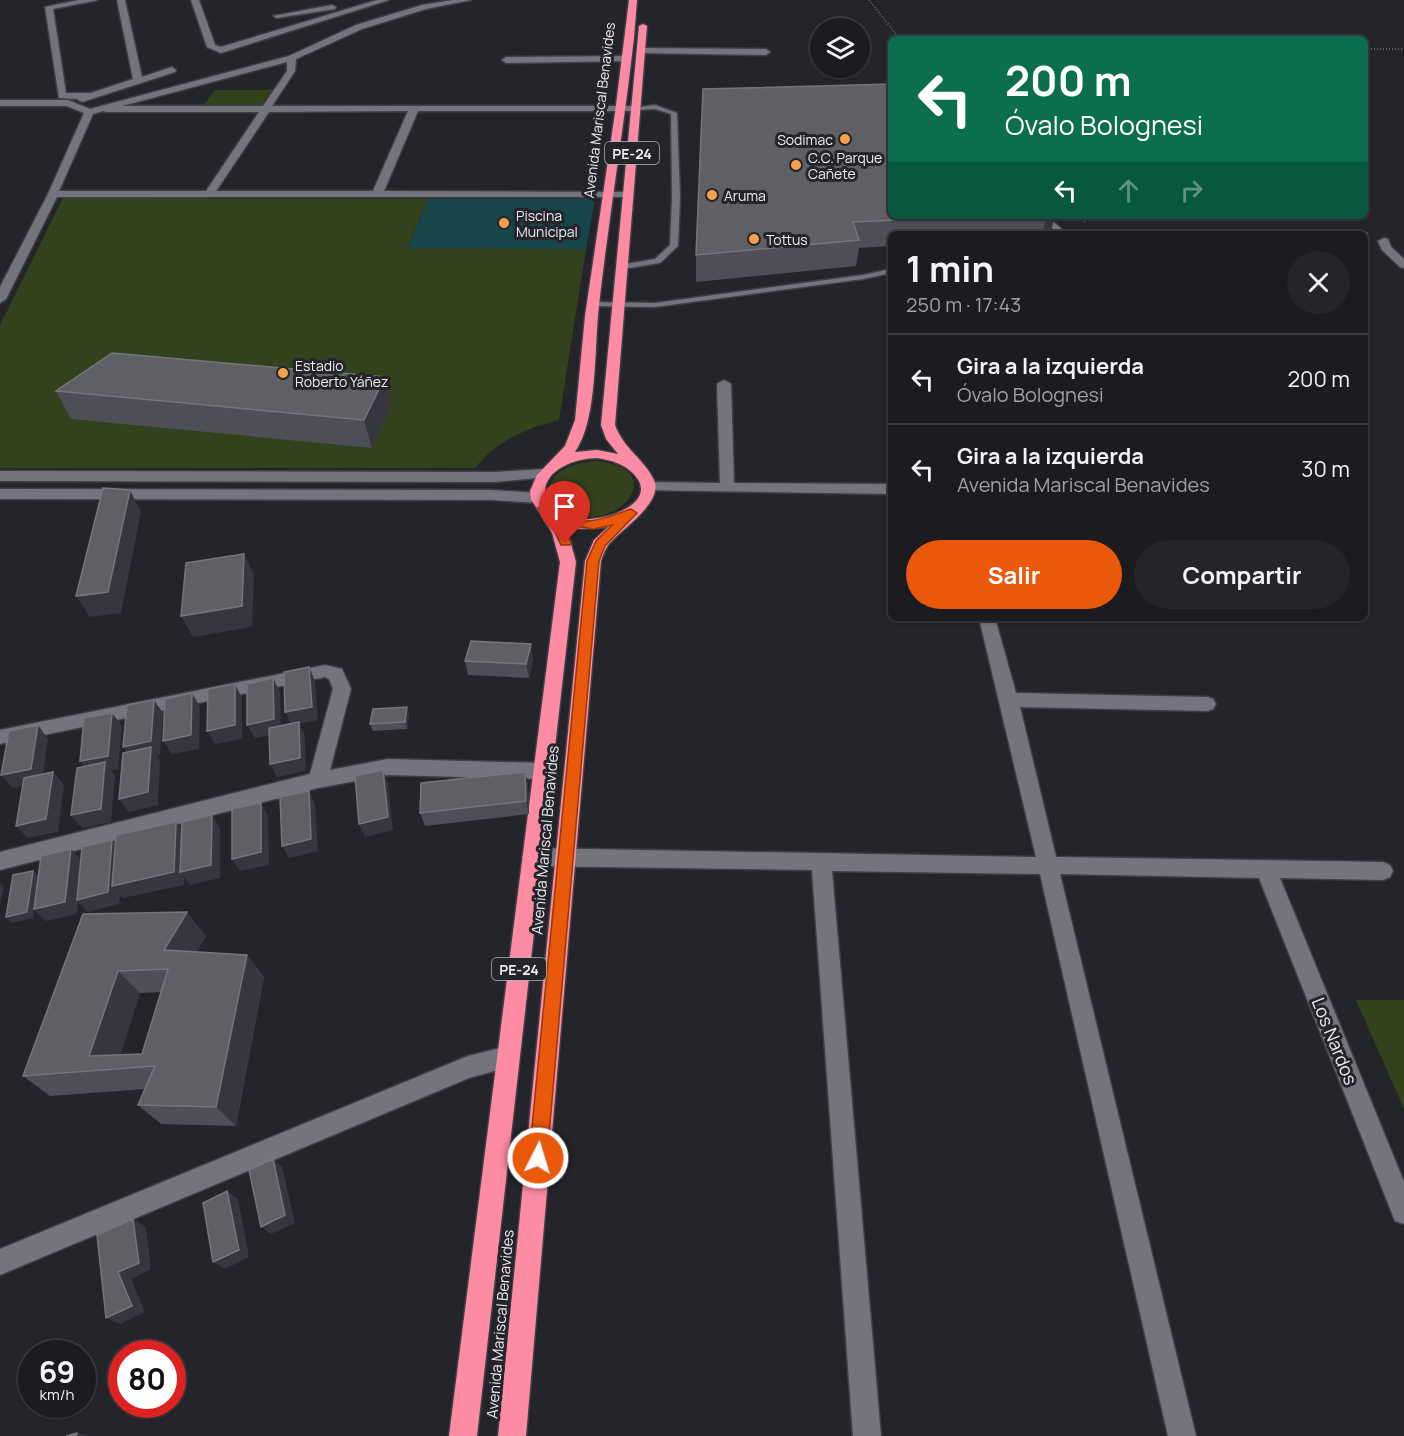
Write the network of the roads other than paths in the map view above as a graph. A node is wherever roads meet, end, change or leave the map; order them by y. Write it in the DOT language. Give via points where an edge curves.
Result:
graph roads {
  1 [pos="94,0"];
  2 [pos="121,0"];
  3 [pos="195,0"];
  4 [pos="378,0"];
  5 [pos="385,0"];
  6 [pos="467,0"];
  7 [pos="633,0"];
  8 [pos="645,10"];
  9 [pos="283,31"];
  10 [pos="641,51"];
  11 [pos="766,52"];
  12 [pos="291,58"];
  13 [pos="628,58"];
  14 [pos="506,60"];
  15 [pos="172,70"];
  16 [pos="138,80"];
  17 [pos="93,96"];
  18 [pos="0,103"];
  19 [pos="68,103"];
  20 [pos="620,108"];
  21 [pos="636,108"];
  22 [pos="106,109"];
  23 [pos="414,109"];
  24 [pos="267,110"];
  25 [pos="88,112"];
  26 [pos="53,194"];
  27 [pos="209,194"];
  28 [pos="377,195"];
  29 [pos="628,195"];
  30 [pos="610,196"];
  31 [pos="1046,219"];
  32 [pos="1060,231"];
  33 [pos="1384,241"];
  34 [pos="1404,265"];
  35 [pos="623,267"];
  36 [pos="888,272"];
  37 [pos="0,299"];
  38 [pos="593,304"];
  39 [pos="619,305"];
  40 [pos="724,384"];
  41 [pos="636,465"];
  42 [pos="549,470"];
  43 [pos="0,476"];
  44 [pos="648,487"];
  45 [pos="726,488"];
  46 [pos="888,489"];
  47 [pos="0,494"];
  48 [pos="541,503"];
  49 [pos="631,513"];
  50 [pos="988,621"];
  51 [pos="1009,700"];
  52 [pos="1207,704"];
  53 [pos="0,737"];
  54 [pos="542,771"];
  55 [pos="318,780"];
  56 [pos="567,856"];
  57 [pos="532,857"];
  58 [pos="0,861"];
  59 [pos="821,861"];
  60 [pos="1048,866"];
  61 [pos="1266,869"];
  62 [pos="1383,871"];
  63 [pos="508,1057"];
  64 [pos="1404,1212"];
  65 [pos="0,1262"];
  66 [pos="463,1436"];
  67 [pos="512,1436"];
  68 [pos="867,1436"];
  69 [pos="1182,1436"];
  1 -- 17 [label="street" via="49,7 62,96"];
  2 -- 16 [label="street"];
  3 -- 9 [label="street" via="211,47 216,50"];
  4 -- 9 [label="street" via="275,12"];
  5 -- 9 [label="street"];
  6 -- 12 [label="street" via="425,7 358,27"];
  7 -- 13 [label="highway, Avenida Mariscal Benavides / PE-24"];
  8 -- 10 [label="highway, PE-24"];
  10 -- 11 [label="street"];
  10 -- 21 [label="highway, PE-24"];
  12 -- 22 [label="street"];
  12 -- 24 [label="street" via="291,71"];
  13 -- 14 [label="street"];
  13 -- 20 [label="highway, Avenida Mariscal Benavides / PE-24"];
  15 -- 16 [label="street"];
  16 -- 17 [label="street"];
  17 -- 19 [label="street"];
  18 -- 19 [label="street"];
  19 -- 25 [label="street"];
  20 -- 21 [label="street"];
  20 -- 23 [label="street"];
  20 -- 30 [label="highway, Avenida Mariscal Benavides / PE-24"];
  21 -- 29 [label="highway, PE-24"];
  21 -- 35 [label="lane" via="661,108 674,113 674,246 657,261"];
  22 -- 24 [label="street"];
  22 -- 25 [label="street"];
  23 -- 24 [label="street"];
  23 -- 28 [label="street"];
  24 -- 27 [label="street"];
  25 -- 26 [label="street"];
  26 -- 27 [label="street"];
  26 -- 37 [label="street"];
  27 -- 28 [label="street"];
  28 -- 30 [label="street"];
  29 -- 30 [label="street"];
  29 -- 35 [label="highway, PE-24"];
  30 -- 38 [label="highway, Avenida Mariscal Benavides / PE-24"];
  31 -- 32 [label="lane"];
  33 -- 34 [label="street"];
  35 -- 39 [label="highway, PE-24"];
  36 -- 39 [label="lane" via="677,302"];
  38 -- 39 [label="lane"];
  38 -- 42 [label="highway, Avenida Mariscal Benavides / PE-24" via="582,426 567,453"];
  39 -- 41 [label="highway, PE-24" via="608,424 622,452"];
  40 -- 45 [label="street"];
  41 -- 42 [label="highway" via="596,454 573,457"];
  41 -- 44 [label="highway" via="645,475"];
  42 -- 43 [label="street" via="495,477"];
  42 -- 48 [label="highway" via="538,486"];
  44 -- 45 [label="street"];
  44 -- 49 [label="highway" via="644,501"];
  45 -- 46 [label="street"];
  47 -- 48 [label="street" via="481,495"];
  48 -- 49 [label="highway" via="556,518 594,525"];
  48 -- 54 [label="highway, Avenida Mariscal Benavides / PE-24" via="558,527 568,562"];
  49 -- 56 [label="highway, Avenida Mariscal Benavides / PE-24" via="600,544 593,561"];
  50 -- 51 [label="street"];
  51 -- 52 [label="street"];
  51 -- 60 [label="street"];
  53 -- 55 [label="street" via="325,671 336,674 342,689"];
  54 -- 55 [label="street" via="388,767"];
  54 -- 57 [label="highway, Avenida Mariscal Benavides / PE-24"];
  55 -- 58 [label="street"];
  56 -- 57 [label="street"];
  56 -- 59 [label="street"];
  56 -- 67 [label="highway, Avenida Mariscal Benavides / PE-24"];
  57 -- 63 [label="highway, Avenida Mariscal Benavides / PE-24"];
  59 -- 60 [label="street"];
  59 -- 68 [label="street"];
  60 -- 61 [label="street"];
  60 -- 69 [label="street"];
  61 -- 62 [label="street"];
  61 -- 64 [label="street, Los Nardos"];
  63 -- 65 [label="street" via="468,1067"];
  63 -- 66 [label="highway, Avenida Mariscal Benavides / PE-24"];
}
